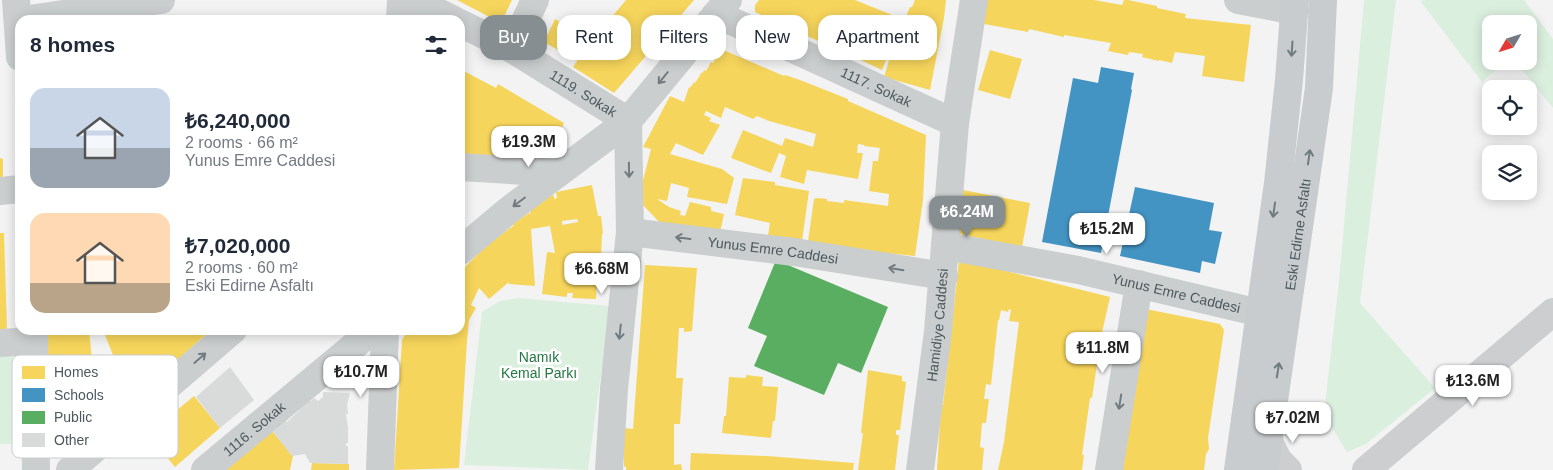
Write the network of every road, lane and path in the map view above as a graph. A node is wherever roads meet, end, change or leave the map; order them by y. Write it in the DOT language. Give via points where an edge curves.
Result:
graph roads {
  1 [pos="161,0"];
  2 [pos="401,0"];
  3 [pos="414,0"];
  4 [pos="536,0"];
  5 [pos="974,0"];
  6 [pos="1238,0"];
  7 [pos="1323,0"];
  8 [pos="1294,5"];
  9 [pos="722,7"];
  10 [pos="19,15"];
  11 [pos="400,15"];
  12 [pos="444,15"];
  13 [pos="529,15"];
  14 [pos="465,26"];
  15 [pos="480,33"];
  16 [pos="530,60"];
  17 [pos="628,121"];
  18 [pos="955,123"];
  19 [pos="465,167"];
  20 [pos="558,173"];
  21 [pos="15,190"];
  22 [pos="0,191"];
  23 [pos="630,232"];
  24 [pos="945,246"];
  25 [pos="465,247"];
  26 [pos="944,276"];
  27 [pos="1140,284"];
  28 [pos="1553,312"];
  29 [pos="1260,313"];
  30 [pos="34,335"];
  31 [pos="227,335"];
  32 [pos="366,335"];
  33 [pos="386,335"];
  34 [pos="0,343"];
  35 [pos="34,355"];
  36 [pos="178,377"];
  37 [pos="1268,439"];
  38 [pos="84,458"];
  39 [pos="70,470"];
  40 [pos="205,470"];
  41 [pos="380,470"];
  42 [pos="609,470"];
  43 [pos="920,470"];
  44 [pos="1109,470"];
  45 [pos="1238,470"];
  46 [pos="1264,470"];
  47 [pos="1288,470"];
  48 [pos="1366,470"];
  1 -- 10 [label="street"];
  2 -- 11 [label="street"];
  3 -- 12 [label="street"];
  4 -- 13 [label="street"];
  5 -- 18 [label="street, Hamidiye Caddesi"];
  6 -- 8 [label="street"];
  37 -- 7 [label="main road, Eski Edirne Asfaltı, one-way" via="1319,88"];
  8 -- 29 [label="main road, Eski Edirne Asfaltı, one-way" via="1278,183"];
  9 -- 17 [label="street, one-way"];
  9 -- 18 [label="street, 1117. Sokak"];
  14 -- 15 [label="street, 1119. Sokak"];
  16 -- 17 [label="street, 1119. Sokak"];
  17 -- 20 [label="street"];
  17 -- 23 [label="street, one-way"];
  18 -- 24 [label="street, Hamidiye Caddesi"];
  19 -- 20 [label="street"];
  20 -- 25 [label="street, one-way"];
  21 -- 22 [label="street"];
  26 -- 23 [label="street, Yunus Emre Caddesi, one-way" via="794,252"];
  23 -- 42 [label="street, one-way"];
  24 -- 26 [label="street, Hamidiye Caddesi"];
  24 -- 27 [label="street, Yunus Emre Caddesi"];
  26 -- 43 [label="street, Hamidiye Caddesi"];
  27 -- 29 [label="street, Yunus Emre Caddesi"];
  27 -- 44 [label="street, one-way"];
  28 -- 48 [label="street"];
  29 -- 45 [label="main road, Eski Edirne Asfaltı"];
  30 -- 34 [label="street"];
  30 -- 35 [label="street"];
  36 -- 31 [label="street, one-way"];
  32 -- 40 [label="street, 1116. Sokak"];
  33 -- 41 [label="street"];
  37 -- 46 [label="main road, Eski Edirne Asfaltı"];
  37 -- 47 [label="street" via="1278,460"];
  39 -- 38 [label="street, one-way"];
}
